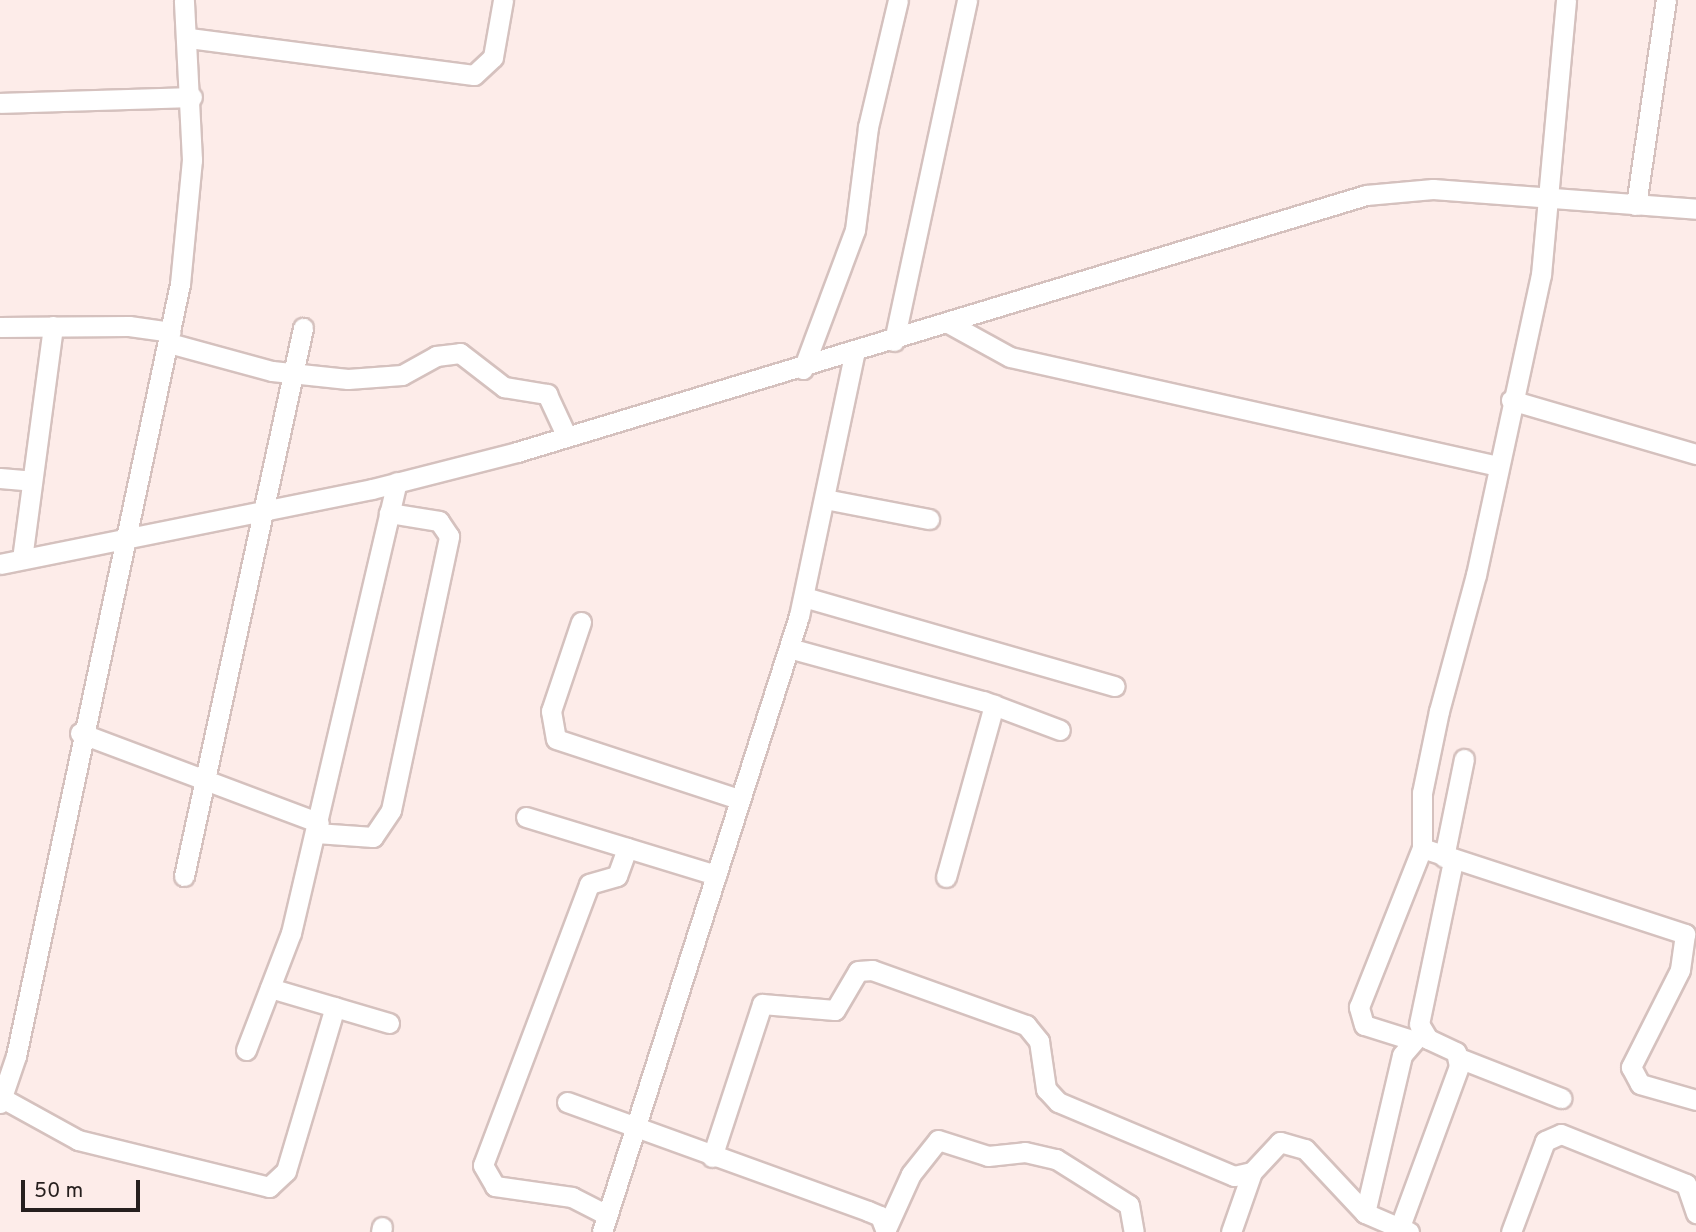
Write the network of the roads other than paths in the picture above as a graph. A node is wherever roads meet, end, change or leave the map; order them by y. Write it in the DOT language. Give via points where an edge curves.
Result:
graph roads {
  1 [pos="184,0"];
  2 [pos="503,0"];
  3 [pos="898,0"];
  4 [pos="967,0"];
  5 [pos="1566,0"];
  6 [pos="1666,0"];
  7 [pos="189,38"];
  8 [pos="192,97"];
  9 [pos="0,103"];
  10 [pos="1547,199"];
  11 [pos="1636,205"];
  12 [pos="1696,209"];
  13 [pos="950,324"];
  14 [pos="54,326"];
  15 [pos="0,327"];
  16 [pos="303,328"];
  17 [pos="170,338"];
  18 [pos="894,341"];
  19 [pos="854,354"];
  20 [pos="803,369"];
  21 [pos="293,375"];
  22 [pos="1511,400"];
  23 [pos="567,438"];
  24 [pos="1696,454"];
  25 [pos="1498,466"];
  26 [pos="0,478"];
  27 [pos="32,481"];
  28 [pos="397,482"];
  29 [pos="825,499"];
  30 [pos="260,511"];
  31 [pos="389,513"];
  32 [pos="929,519"];
  33 [pos="122,538"];
  34 [pos="22,559"];
  35 [pos="0,564"];
  36 [pos="804,597"];
  37 [pos="581,622"];
  38 [pos="789,648"];
  39 [pos="1114,686"];
  40 [pos="994,705"];
  41 [pos="1060,730"];
  42 [pos="80,733"];
  43 [pos="1464,759"];
  44 [pos="204,779"];
  45 [pos="740,799"];
  46 [pos="526,817"];
  47 [pos="318,828"];
  48 [pos="627,848"];
  49 [pos="1422,848"];
  50 [pos="1449,859"];
  51 [pos="716,874"];
  52 [pos="184,876"];
  53 [pos="946,877"];
  54 [pos="270,988"];
  55 [pos="335,1007"];
  56 [pos="389,1023"];
  57 [pos="1417,1037"];
  58 [pos="246,1050"];
  59 [pos="1459,1058"];
  60 [pos="1561,1098"];
  61 [pos="1,1100"];
  62 [pos="1696,1100"];
  63 [pos="567,1102"];
  64 [pos="638,1125"];
  65 [pos="712,1157"];
  66 [pos="1252,1172"];
  67 [pos="1366,1213"];
  68 [pos="1696,1213"];
  69 [pos="605,1224"];
  70 [pos="886,1230"];
  71 [pos="1402,1231"];
  72 [pos="1134,1232"];
  73 [pos="1231,1232"];
  74 [pos="1511,1232"];
  1 -- 7 [label="street"];
  2 -- 7 [label="street" via="493,57 474,75"];
  3 -- 20 [label="street" via="868,127 855,230"];
  4 -- 18 [label="street"];
  5 -- 10 [label="street"];
  6 -- 11 [label="street"];
  7 -- 8 [label="street"];
  8 -- 9 [label="street"];
  8 -- 17 [label="street" via="191,192"];
  10 -- 11 [label="street"];
  10 -- 13 [label="street" via="1433,189 1366,195 1261,222"];
  10 -- 22 [label="street" via="1546,250"];
  11 -- 12 [label="street"];
  13 -- 18 [label="street"];
  13 -- 25 [label="street" via="1010,357"];
  14 -- 15 [label="street"];
  14 -- 17 [label="street"];
  14 -- 27 [label="street"];
  16 -- 21 [label="street"];
  17 -- 21 [label="street"];
  17 -- 33 [label="street"];
  18 -- 19 [label="street"];
  19 -- 20 [label="street"];
  19 -- 29 [label="street"];
  20 -- 23 [label="street"];
  21 -- 23 [label="street" via="390,378 436,356 460,353 504,387 547,394"];
  21 -- 30 [label="street"];
  22 -- 24 [label="street"];
  22 -- 25 [label="street"];
  23 -- 28 [label="street"];
  25 -- 49 [label="street" via="1422,793"];
  26 -- 27 [label="street"];
  27 -- 34 [label="street"];
  28 -- 30 [label="street"];
  28 -- 31 [label="street"];
  29 -- 32 [label="street"];
  29 -- 36 [label="street"];
  30 -- 33 [label="street"];
  30 -- 44 [label="street"];
  31 -- 47 [label="street"];
  31 -- 47 [label="street" via="439,520 449,537 391,810 373,837"];
  33 -- 34 [label="street"];
  33 -- 42 [label="street"];
  34 -- 35 [label="street"];
  36 -- 38 [label="street"];
  36 -- 39 [label="street"];
  37 -- 45 [label="street" via="551,711 556,739"];
  38 -- 40 [label="street"];
  38 -- 45 [label="street"];
  40 -- 41 [label="street"];
  40 -- 53 [label="street"];
  42 -- 44 [label="street"];
  42 -- 61 [label="street" via="16,1056"];
  43 -- 50 [label="street"];
  44 -- 47 [label="street"];
  44 -- 52 [label="street"];
  45 -- 51 [label="street"];
  46 -- 48 [label="street"];
  47 -- 54 [label="street"];
  48 -- 51 [label="street"];
  48 -- 69 [label="street" via="617,876 589,884 484,1165 495,1186 572,1197"];
  49 -- 50 [label="street"];
  49 -- 57 [label="street" via="1359,1007 1364,1025"];
  50 -- 57 [label="street"];
  50 -- 62 [label="street" via="1685,934 1680,970 1631,1067 1640,1084"];
  51 -- 64 [label="street"];
  54 -- 55 [label="street"];
  54 -- 58 [label="street"];
  55 -- 56 [label="street"];
  55 -- 61 [label="street" via="286,1171 269,1187 78,1140"];
  57 -- 59 [label="street"];
  57 -- 67 [label="street" via="1399,1067"];
  59 -- 60 [label="street"];
  59 -- 71 [label="street"];
  63 -- 64 [label="street"];
  64 -- 65 [label="street"];
  64 -- 69 [label="street"];
  65 -- 66 [label="street" via="762,1004 835,1010 859,971 872,970 1026,1025 1039,1041 1046,1089 1058,1102 1234,1176"];
  65 -- 70 [label="street" via="868,1211"];
  66 -- 67 [label="street" via="1271,1148 1290,1143 1319,1159"];
  66 -- 73 [label="street"];
  67 -- 71 [label="street"];
  68 -- 74 [label="street" via="1686,1184 1561,1134 1545,1141"];
  70 -- 72 [label="street" via="911,1174 938,1140 988,1156 1025,1152 1056,1160 1129,1205"];
}
